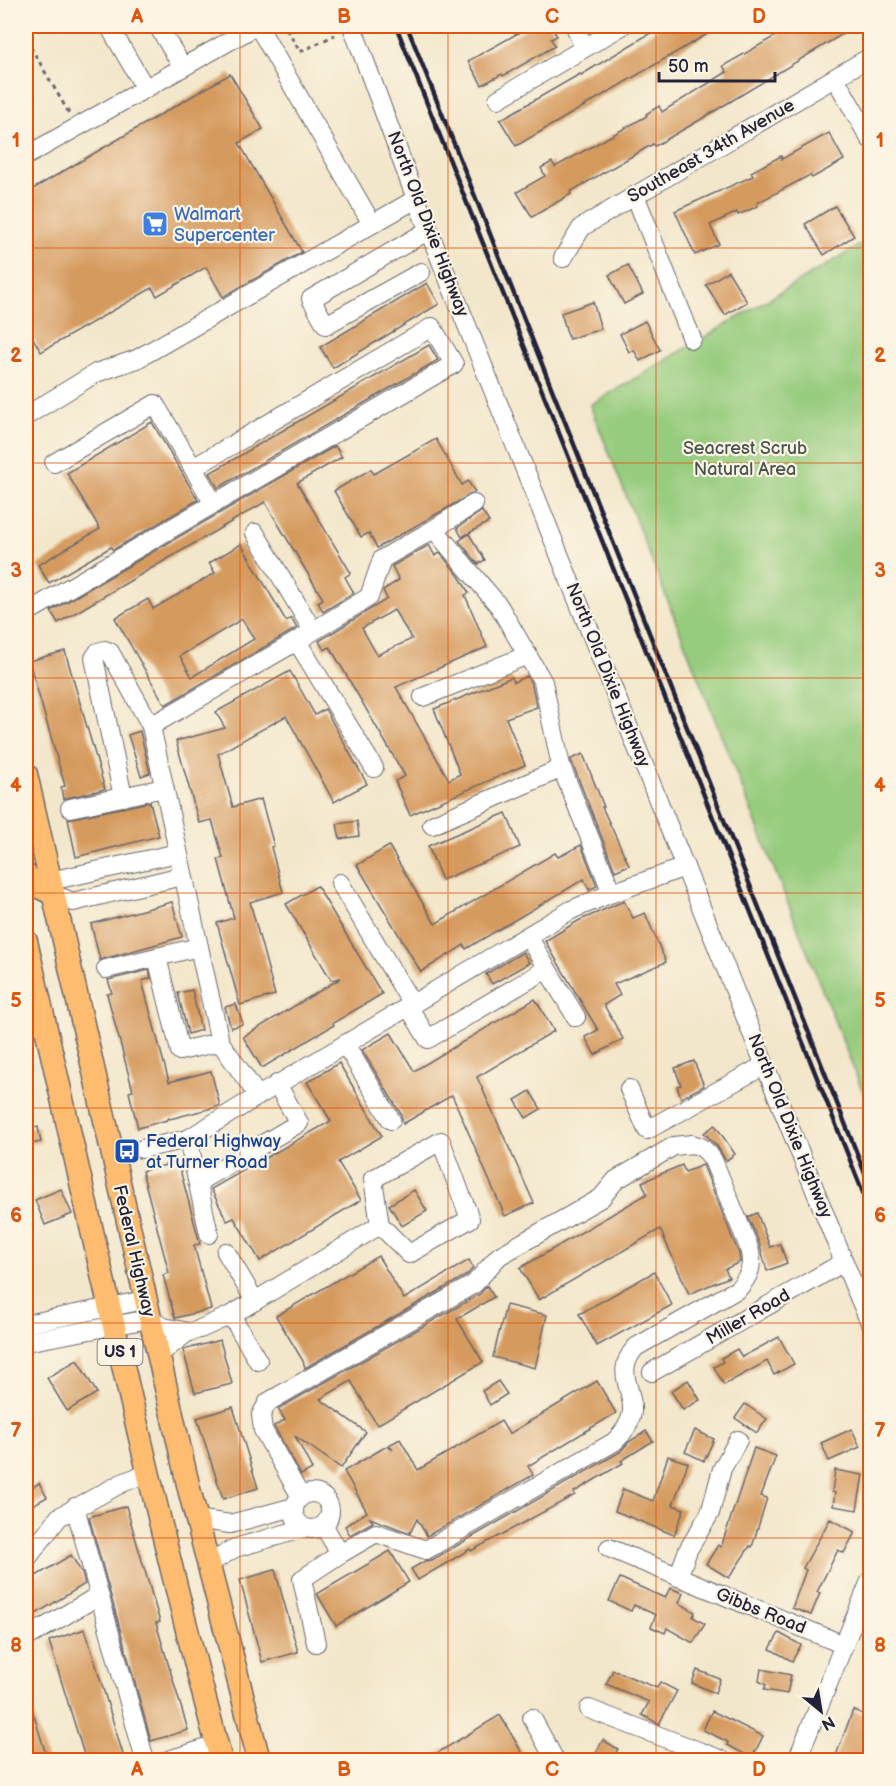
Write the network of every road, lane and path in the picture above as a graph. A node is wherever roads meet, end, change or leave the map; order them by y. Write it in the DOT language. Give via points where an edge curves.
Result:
graph roads {
  1 [pos="109,26"];
  2 [pos="158,26"];
  3 [pos="352,26"];
  4 [pos="575,26"];
  5 [pos="622,26"];
  6 [pos="262,28"];
  7 [pos="335,35"];
  8 [pos="26,39"];
  9 [pos="584,48"];
  10 [pos="870,57"];
  11 [pos="182,66"];
  12 [pos="835,78"];
  13 [pos="145,88"];
  14 [pos="498,99"];
  15 [pos="77,126"];
  16 [pos="870,139"];
  17 [pos="26,156"];
  18 [pos="635,195"];
  19 [pos="417,199"];
  20 [pos="372,224"];
  21 [pos="429,230"];
  22 [pos="563,258"];
  23 [pos="421,272"];
  24 [pos="692,339"];
  25 [pos="28,407"];
  26 [pos="54,463"];
  27 [pos="193,468"];
  28 [pos="214,504"];
  29 [pos="474,504"];
  30 [pos="434,529"];
  31 [pos="255,532"];
  32 [pos="26,613"];
  33 [pos="313,631"];
  34 [pos="297,641"];
  35 [pos="528,655"];
  36 [pos="423,697"];
  37 [pos="152,726"];
  38 [pos="374,768"];
  39 [pos="562,768"];
  40 [pos="26,774"];
  41 [pos="164,788"];
  42 [pos="123,797"];
  43 [pos="70,808"];
  44 [pos="432,825"];
  45 [pos="178,853"];
  46 [pos="685,867"];
  47 [pos="26,875"];
  48 [pos="182,876"];
  49 [pos="340,883"];
  50 [pos="51,887"];
  51 [pos="612,893"];
  52 [pos="528,936"];
  53 [pos="26,941"];
  54 [pos="199,947"];
  55 [pos="157,957"];
  56 [pos="28,964"];
  57 [pos="106,969"];
  58 [pos="548,969"];
  59 [pos="410,1005"];
  60 [pos="576,1017"];
  61 [pos="220,1042"];
  62 [pos="345,1044"];
  63 [pos="765,1065"];
  64 [pos="277,1084"];
  65 [pos="629,1089"];
  66 [pos="258,1096"];
  67 [pos="391,1120"];
  68 [pos="188,1139"];
  69 [pos="142,1149"];
  70 [pos="198,1182"];
  71 [pos="380,1225"];
  72 [pos="209,1234"];
  73 [pos="226,1252"];
  74 [pos="844,1262"];
  75 [pos="255,1301"];
  76 [pos="147,1309"];
  77 [pos="231,1315"];
  78 [pos="112,1316"];
  79 [pos="870,1323"];
  80 [pos="26,1324"];
  81 [pos="194,1330"];
  82 [pos="26,1342"];
  83 [pos="158,1355"];
  84 [pos="258,1361"];
  85 [pos="652,1372"];
  86 [pos="738,1440"];
  87 [pos="148,1473"];
  88 [pos="298,1502"];
  89 [pos="75,1507"];
  90 [pos="196,1519"];
  91 [pos="324,1526"];
  92 [pos="305,1528"];
  93 [pos="609,1548"];
  94 [pos="340,1554"];
  95 [pos="26,1560"];
  96 [pos="207,1565"];
  97 [pos="678,1577"];
  98 [pos="870,1581"];
  99 [pos="98,1596"];
  100 [pos="26,1638"];
  101 [pos="316,1643"];
  102 [pos="844,1645"];
  103 [pos="589,1709"];
  104 [pos="532,1718"];
  105 [pos="806,1739"];
  106 [pos="219,1753"];
  107 [pos="145,1761"];
  108 [pos="168,1761"];
  109 [pos="259,1761"];
  110 [pos="555,1761"];
  111 [pos="722,1761"];
  112 [pos="797,1761"];
  113 [pos="812,1761"];
  1 -- 13 [label="street"];
  2 -- 11 [label="street"];
  3 -- 19 [label="street, North Old Dixie Highway"];
  4 -- 9 [label="street"];
  5 -- 9 [label="street"];
  6 -- 7 [label="path" via="285,26 300,52"];
  6 -- 11 [label="street"];
  6 -- 20 [label="street"];
  8 -- 15 [label="path"];
  9 -- 14 [label="street"];
  10 -- 12 [label="street, Southeast 34th Avenue"];
  11 -- 13 [label="street"];
  12 -- 16 [label="street"];
  12 -- 18 [label="street, Southeast 34th Avenue"];
  13 -- 15 [label="street"];
  15 -- 17 [label="street"];
  18 -- 22 [label="street, Southeast 34th Avenue" via="582,227"];
  18 -- 24 [label="street"];
  19 -- 20 [label="street"];
  19 -- 21 [label="street, North Old Dixie Highway"];
  20 -- 25 [label="street" via="137,359 96,373"];
  21 -- 23 [label="street" via="311,299 326,325"];
  21 -- 46 [label="street, North Old Dixie Highway"];
  26 -- 27 [label="street" via="155,404"];
  27 -- 28 [label="street"];
  27 -- 28 [label="street" via="432,327 454,364"];
  28 -- 32 [label="street"];
  29 -- 30 [label="street"];
  30 -- 33 [label="street" via="382,559 369,597"];
  30 -- 35 [label="street" via="499,606"];
  31 -- 33 [label="street"];
  33 -- 34 [label="street"];
  34 -- 37 [label="street"];
  34 -- 38 [label="street"];
  35 -- 36 [label="street"];
  35 -- 39 [label="street" via="543,682"];
  37 -- 41 [label="street"];
  37 -- 42 [label="street" via="110,652 98,652 94,658"];
  39 -- 44 [label="street"];
  39 -- 51 [label="street"];
  40 -- 50 [label="main road, Federal Highway / US 1"];
  41 -- 42 [label="street"];
  41 -- 45 [label="street"];
  42 -- 43 [label="street"];
  45 -- 48 [label="street"];
  45 -- 50 [label="street"];
  46 -- 51 [label="street"];
  46 -- 63 [label="street, North Old Dixie Highway"];
  47 -- 50 [label="main road" via="35,885"];
  48 -- 50 [label="street" via="74,902"];
  48 -- 54 [label="street"];
  49 -- 59 [label="street"];
  50 -- 76 [label="main road, Federal Highway / US 1"];
  51 -- 52 [label="street" via="571,910"];
  52 -- 58 [label="street"];
  52 -- 59 [label="street"];
  53 -- 56 [label="main road, Federal Highway / US 1"];
  54 -- 55 [label="street"];
  54 -- 61 [label="street"];
  55 -- 57 [label="street"];
  55 -- 61 [label="street" via="180,1051"];
  56 -- 78 [label="main road, Federal Highway / US 1"];
  58 -- 59 [label="street" via="428,1039"];
  58 -- 60 [label="street"];
  59 -- 62 [label="street"];
  61 -- 66 [label="street"];
  62 -- 64 [label="street"];
  62 -- 67 [label="street"];
  63 -- 65 [label="street" via="647,1130"];
  63 -- 74 [label="street, North Old Dixie Highway"];
  64 -- 66 [label="street"];
  64 -- 70 [label="street" via="299,1123"];
  66 -- 68 [label="street"];
  68 -- 69 [label="street"];
  68 -- 70 [label="street"];
  70 -- 72 [label="street"];
  71 -- 71 [label="street" via="409,1254 470,1219 441,1141 373,1179"];
  71 -- 75 [label="street"];
  73 -- 75 [label="street"];
  74 -- 79 [label="street, North Old Dixie Highway"];
  74 -- 85 [label="street, Miller Road"];
  75 -- 77 [label="street"];
  76 -- 78 [label="street"];
  76 -- 81 [label="street" via="164,1327"];
  76 -- 83 [label="main road, Federal Highway / US 1"];
  77 -- 81 [label="street"];
  77 -- 84 [label="street"];
  78 -- 80 [label="street"];
  78 -- 82 [label="street"];
  78 -- 87 [label="main road, Federal Highway / US 1"];
  81 -- 83 [label="street"];
  83 -- 90 [label="main road, Federal Highway / US 1"];
  86 -- 97 [label="street" via="722,1469 710,1513 688,1550"];
  87 -- 89 [label="street"];
  87 -- 106 [label="main road, Federal Highway / US 1"];
  88 -- 90 [label="street" via="230,1524"];
  88 -- 91 [label="street" via="314,1493 325,1498 331,1516"];
  88 -- 92 [label="street" via="296,1520"];
  88 -- 94 [label="street" via="263,1430 261,1415 268,1402 474,1284 499,1256 601,1198 616,1180 674,1146 692,1144 708,1153 748,1245 751,1269 738,1289 636,1347 625,1364 633,1409 623,1433 614,1442 426,1550 376,1533"];
  89 -- 95 [label="street" via="58,1517"];
  89 -- 99 [label="street"];
  90 -- 96 [label="main road, Federal Highway / US 1"];
  91 -- 92 [label="street"];
  91 -- 94 [label="street"];
  92 -- 96 [label="street" via="235,1548"];
  93 -- 97 [label="street, Gibbs Road"];
  94 -- 101 [label="street" via="302,1579"];
  96 -- 109 [label="main road, Federal Highway / US 1"];
  97 -- 102 [label="street, Gibbs Road"];
  98 -- 102 [label="street"];
  99 -- 100 [label="street"];
  99 -- 107 [label="street"];
  102 -- 105 [label="street"];
  103 -- 111 [label="street"];
  104 -- 110 [label="street"];
  105 -- 112 [label="street"];
  105 -- 113 [label="street"];
  106 -- 108 [label="street"];
}
